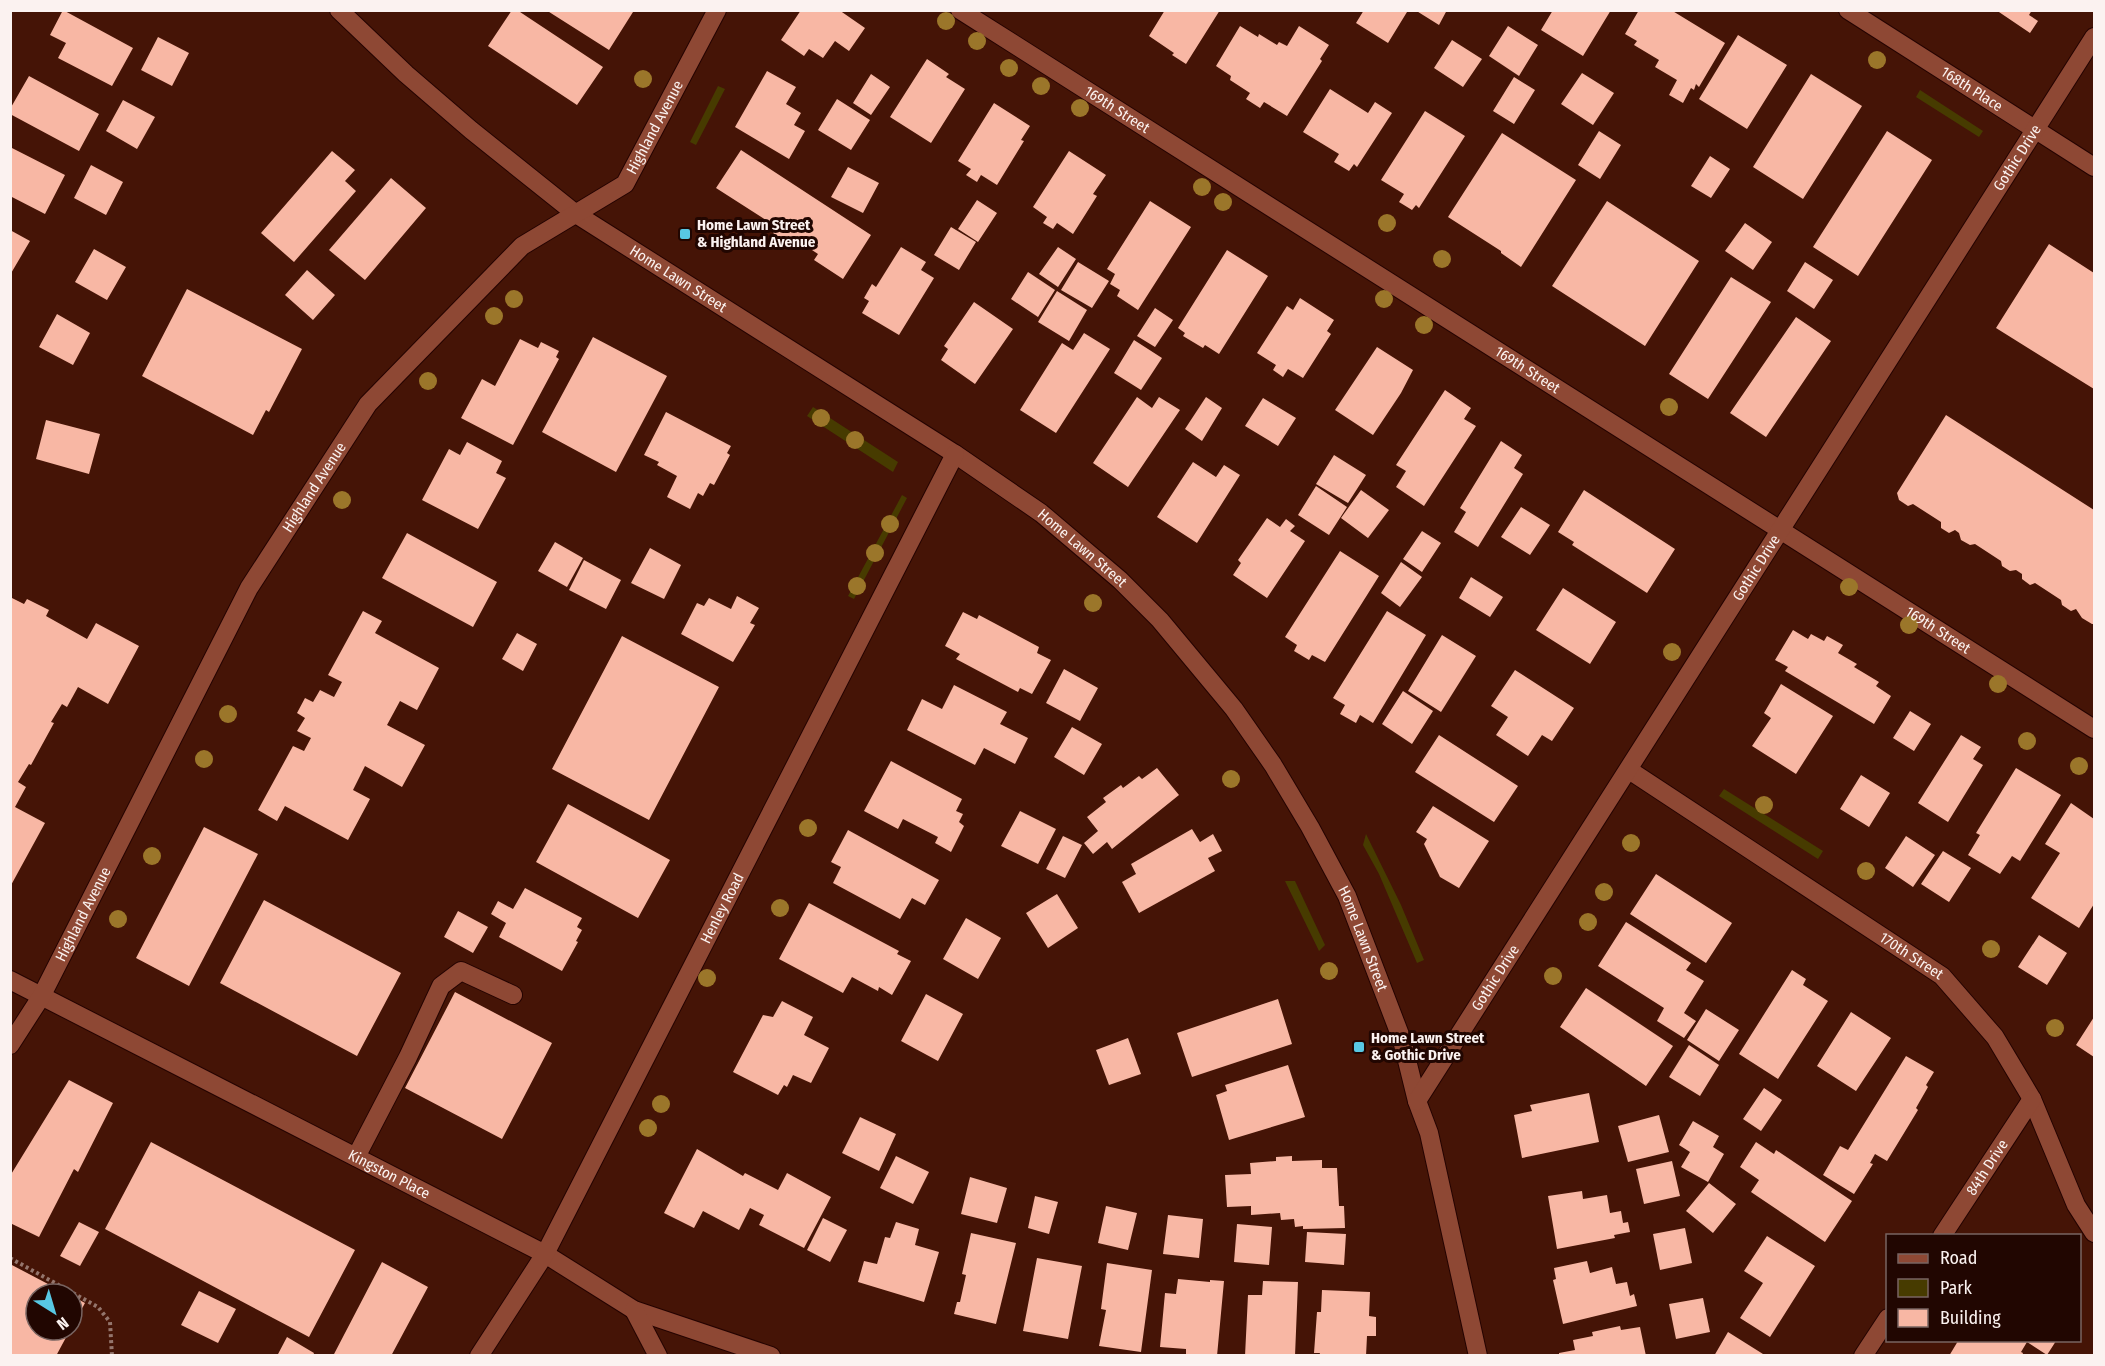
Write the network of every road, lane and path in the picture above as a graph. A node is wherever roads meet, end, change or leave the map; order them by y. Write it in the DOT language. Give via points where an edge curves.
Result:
graph roads {
  1 [pos="339,10"];
  2 [pos="717,10"];
  3 [pos="960,10"];
  4 [pos="1848,10"];
  5 [pos="2094,36"];
  6 [pos="2035,130"];
  7 [pos="2094,168"];
  8 [pos="576,214"];
  9 [pos="955,453"];
  10 [pos="1781,530"];
  11 [pos="2094,729"];
  12 [pos="1629,770"];
  13 [pos="10,980"];
  14 [pos="513,995"];
  15 [pos="41,997"];
  16 [pos="10,1045"];
  17 [pos="2032,1099"];
  18 [pos="1417,1101"];
  19 [pos="356,1157"];
  20 [pos="2094,1233"];
  21 [pos="1943,1234"];
  22 [pos="545,1254"];
  23 [pos="10,1258"];
  24 [pos="634,1310"];
  25 [pos="1886,1320"];
  26 [pos="112,1356"];
  27 [pos="479,1356"];
  28 [pos="658,1356"];
  29 [pos="771,1356"];
  30 [pos="1478,1356"];
  31 [pos="1863,1356"];
  1 -- 8 [label="street, Home Lawn Street" via="414,81"];
  2 -- 8 [label="street, Highland Avenue" via="625,184"];
  3 -- 10 [label="street, 169th Street"];
  4 -- 6 [label="street, 168th Place"];
  5 -- 6 [label="street, Gothic Drive"];
  6 -- 7 [label="street, 168th Place"];
  6 -- 10 [label="street, Gothic Drive"];
  8 -- 9 [label="street, Home Lawn Street"];
  8 -- 15 [label="street, Highland Avenue" via="522,246 368,404 249,588"];
  9 -- 18 [label="street, Home Lawn Street" via="1041,513 1120,580 1160,620 1234,709 1273,765 1347,896 1402,1040"];
  9 -- 22 [label="street, Henley Road"];
  10 -- 11 [label="street, 169th Street"];
  10 -- 12 [label="street, Gothic Drive"];
  12 -- 17 [label="street, 170th Street" via="1942,976 1995,1037"];
  12 -- 18 [label="street, Gothic Drive"];
  13 -- 15 [label="street, Kingston Place"];
  14 -- 19 [label="street" via="461,971 441,986"];
  15 -- 16 [label="street, Highland Avenue"];
  15 -- 19 [label="street, Kingston Place"];
  17 -- 20 [label="street, 170th Street" via="2076,1205"];
  17 -- 21 [label="street, 84th Drive"];
  18 -- 30 [label="street, Home Lawn Street" via="1430,1133"];
  19 -- 22 [label="street, Kingston Place"];
  22 -- 24 [label="street, Kingston Place"];
  22 -- 27 [label="street, Henley Road"];
  23 -- 26 [label="path" via="98,1307 110,1322"];
  24 -- 28 [label="street"];
  24 -- 29 [label="street, Kingston Place"];
  25 -- 31 [label="street"];
}
